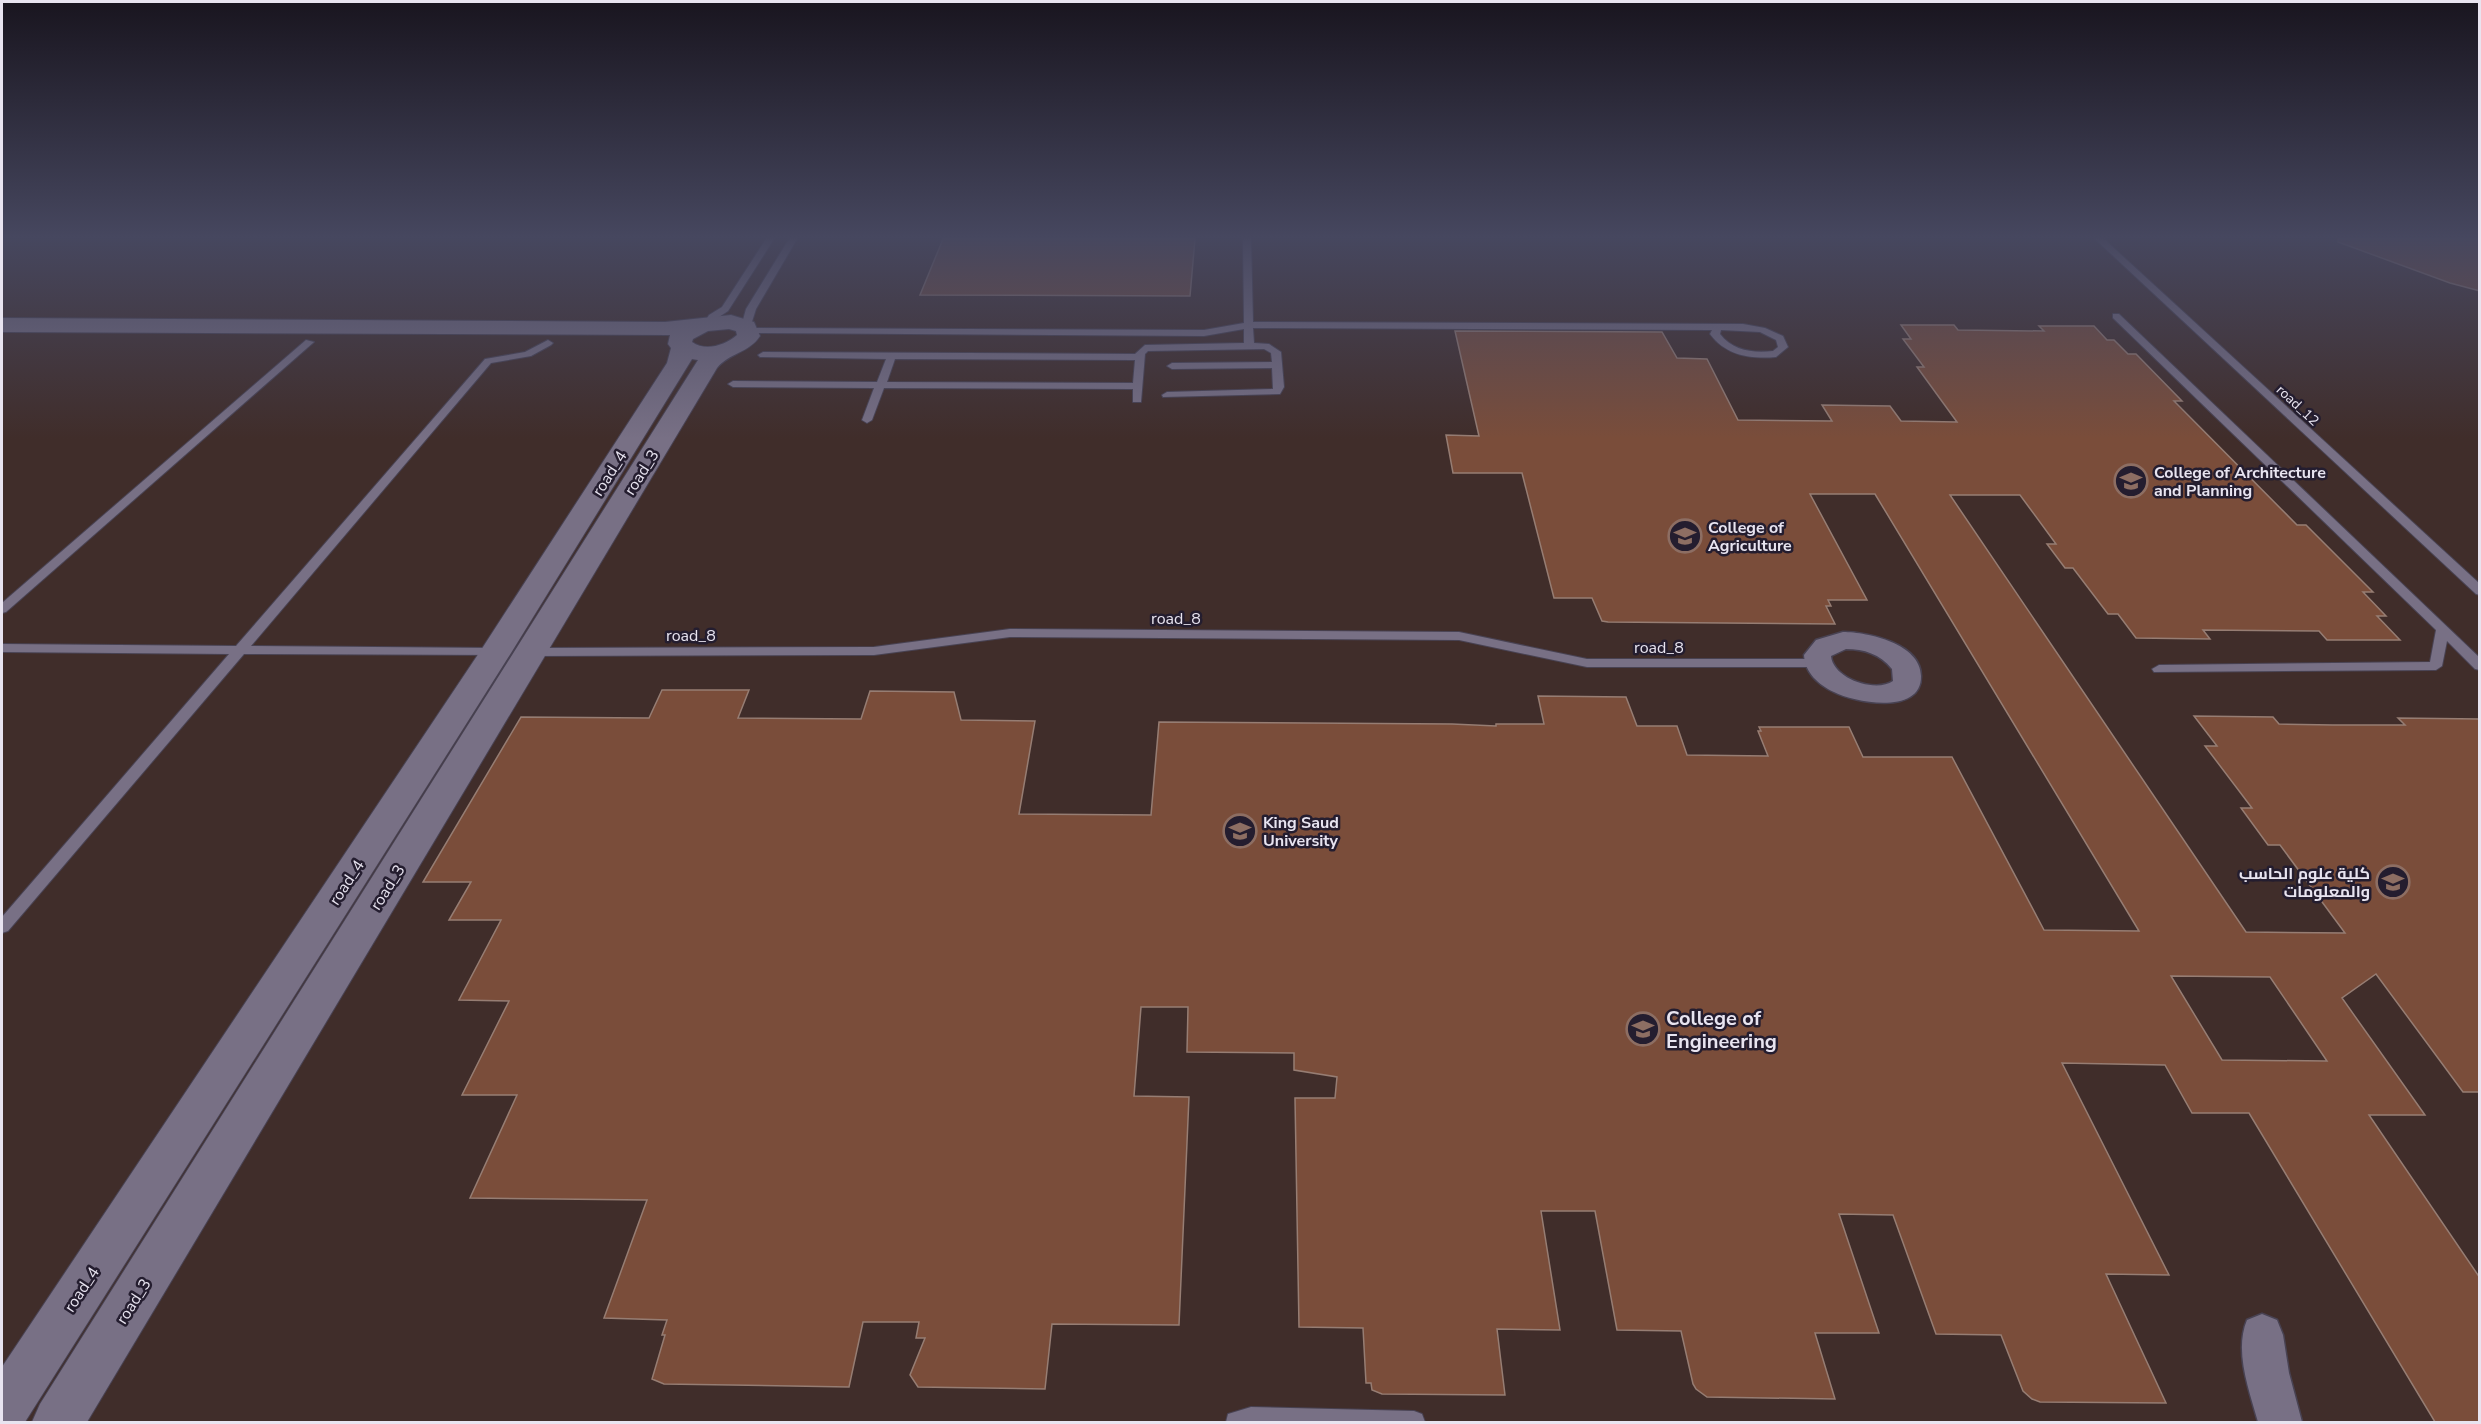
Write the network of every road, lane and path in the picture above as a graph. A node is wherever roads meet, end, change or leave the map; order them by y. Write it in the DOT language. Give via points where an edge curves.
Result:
graph roads {
  1 [pos="727,305"];
  2 [pos="753,305"];
  3 [pos="1250,305"];
  4 [pos="2171,305"];
  5 [pos="2116,316"];
  6 [pos="2,325"];
  7 [pos="1250,325"];
  8 [pos="1717,327"];
  9 [pos="747,329"];
  10 [pos="2,339"];
  11 [pos="309,342"];
  12 [pos="548,343"];
  13 [pos="1250,346"];
  14 [pos="704,347"];
  15 [pos="763,355"];
  16 [pos="892,355"];
  17 [pos="1140,357"];
  18 [pos="1277,365"];
  19 [pos="1172,366"];
  20 [pos="880,385"];
  21 [pos="1138,386"];
  22 [pos="1167,395"];
  23 [pos="1137,400"];
  24 [pos="867,420"];
  25 [pos="2480,591"];
  26 [pos="2,609"];
  27 [pos="2442,630"];
  28 [pos="2,648"];
  29 [pos="239,650"];
  30 [pos="495,652"];
  31 [pos="531,652"];
  32 [pos="1818,663"];
  33 [pos="2480,666"];
  34 [pos="2159,669"];
  35 [pos="2,927"];
  36 [pos="2262,1335"];
  37 [pos="2,1412"];
  38 [pos="58,1422"];
  39 [pos="1236,1422"];
  40 [pos="1414,1422"];
  41 [pos="2280,1422"];
  1 -- 14 [label="lane, road_4" via="712,317"];
  2 -- 9 [label="lane"];
  3 -- 7 [label="lane"];
  4 -- 25 [label="lane, road_12"];
  5 -- 27 [label="lane"];
  6 -- 14 [label="street" via="665,329"];
  7 -- 8 [label="lane"];
  7 -- 9 [label="lane" via="1204,333"];
  7 -- 13 [label="lane"];
  8 -- 8 [label="lane" via="1762,330 1780,338 1783,347 1776,354 1742,353 1719,340 1715,334"];
  9 -- 14 [label="street" via="748,336 738,345"];
  10 -- 11 [label="street"];
  11 -- 12 [label="street"];
  11 -- 26 [label="lane"];
  12 -- 14 [label="street"];
  12 -- 29 [label="lane" via="528,354 488,361"];
  13 -- 17 [label="lane" via="1160,346 1145,348"];
  13 -- 18 [label="lane" via="1273,348"];
  14 -- 20 [label="lane"];
  14 -- 30 [label="street, road_4" via="679,363"];
  14 -- 31 [label="street, road_3" via="707,365"];
  15 -- 16 [label="lane"];
  16 -- 17 [label="lane"];
  16 -- 20 [label="lane"];
  17 -- 21 [label="lane"];
  18 -- 19 [label="lane"];
  18 -- 22 [label="lane" via="1276,392"];
  20 -- 21 [label="lane"];
  20 -- 24 [label="lane"];
  21 -- 23 [label="lane"];
  27 -- 33 [label="lane"];
  27 -- 34 [label="lane" via="2436,666"];
  28 -- 29 [label="lane, road_8"];
  29 -- 30 [label="lane, road_8"];
  29 -- 35 [label="lane"];
  30 -- 31 [label="lane, road_8"];
  30 -- 37 [label="street, road_4"];
  31 -- 32 [label="lane, road_8" via="874,651 1010,633 1460,636 1587,663"];
  31 -- 38 [label="street, road_3"];
  36 -- 41 [label="street"];
  39 -- 40 [label="lane" via="1251,1418"];
}
